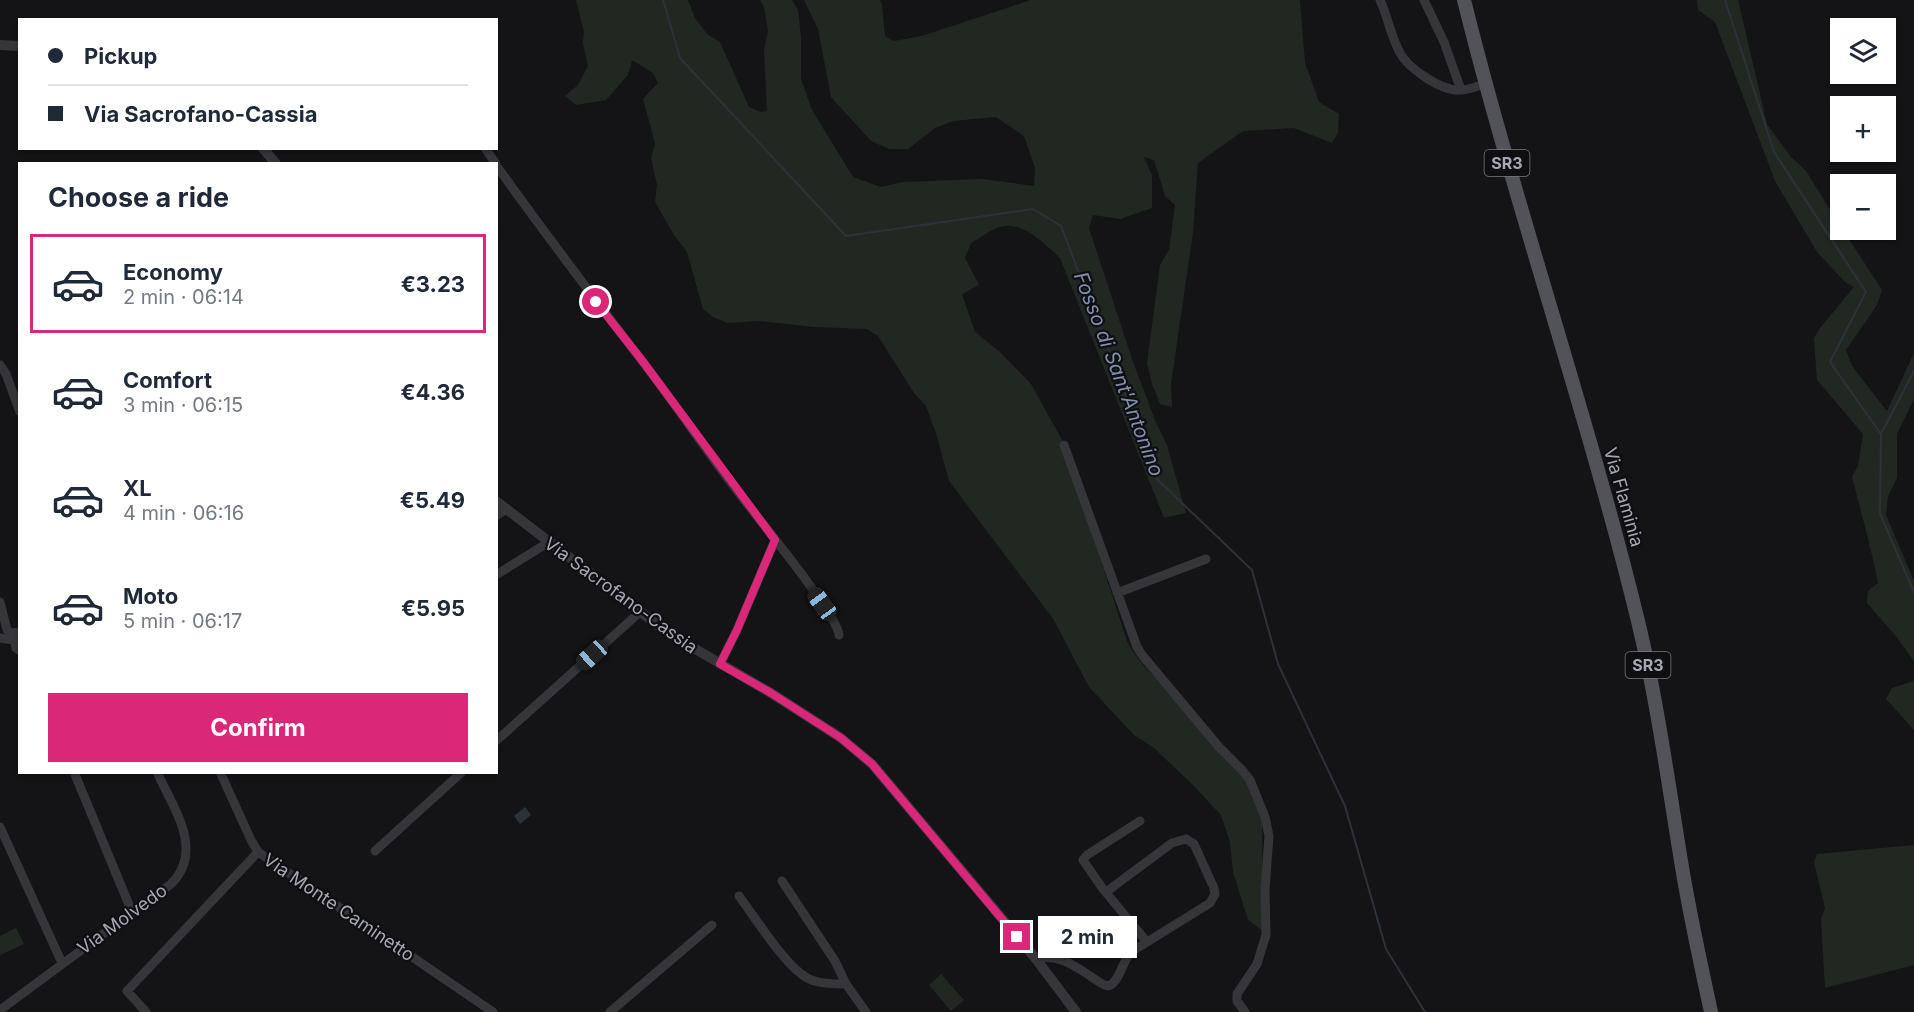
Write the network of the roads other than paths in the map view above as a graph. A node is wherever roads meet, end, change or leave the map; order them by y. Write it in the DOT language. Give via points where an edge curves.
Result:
graph roads {
  1 [pos="1380,0"];
  2 [pos="1424,0"];
  3 [pos="1464,0"];
  4 [pos="0,45"];
  5 [pos="18,46"];
  6 [pos="1485,84"];
  7 [pos="1461,90"];
  8 [pos="265,150"];
  9 [pos="274,162"];
  10 [pos="498,167"];
  11 [pos="0,365"];
  12 [pos="18,407"];
  13 [pos="1064,445"];
  14 [pos="498,502"];
  15 [pos="507,509"];
  16 [pos="498,515"];
  17 [pos="775,540"];
  18 [pos="549,542"];
  19 [pos="1206,559"];
  20 [pos="498,574"];
  21 [pos="1117,593"];
  22 [pos="0,602"];
  23 [pos="640,612"];
  24 [pos="15,635"];
  25 [pos="838,636"];
  26 [pos="0,638"];
  27 [pos="18,650"];
  28 [pos="720,664"];
  29 [pos="498,739"];
  30 [pos="75,774"];
  31 [pos="158,774"];
  32 [pos="220,774"];
  33 [pos="460,774"];
  34 [pos="1140,821"];
  35 [pos="0,827"];
  36 [pos="375,850"];
  37 [pos="258,852"];
  38 [pos="782,880"];
  39 [pos="1106,892"];
  40 [pos="740,896"];
  41 [pos="132,912"];
  42 [pos="712,925"];
  43 [pos="1147,942"];
  44 [pos="1036,959"];
  45 [pos="62,963"];
  46 [pos="846,984"];
  47 [pos="0,1010"];
  48 [pos="146,1012"];
  49 [pos="493,1012"];
  50 [pos="610,1012"];
  51 [pos="866,1012"];
  52 [pos="1076,1012"];
  53 [pos="1245,1012"];
  54 [pos="1711,1012"];
  1 -- 7 [label="street" via="1407,63 1426,77"];
  2 -- 7 [label="street"];
  3 -- 6 [label="main road, Via Flaminia / SR3"];
  4 -- 5 [label="street"];
  6 -- 7 [label="street"];
  6 -- 54 [label="main road, Via Flaminia / SR3" via="1588,435 1640,630"];
  8 -- 9 [label="street"];
  10 -- 17 [label="street"];
  11 -- 12 [label="street"];
  13 -- 21 [label="street"];
  14 -- 15 [label="street, Via Sacrofano-Cassia"];
  15 -- 16 [label="street"];
  15 -- 18 [label="street, Via Sacrofano-Cassia"];
  17 -- 25 [label="street" via="833,619"];
  17 -- 28 [label="street"];
  18 -- 20 [label="street"];
  18 -- 23 [label="street, Via Sacrofano-Cassia"];
  19 -- 21 [label="street"];
  21 -- 53 [label="street" via="1142,656 1246,775 1265,817 1269,836 1266,935 1257,964 1237,994"];
  22 -- 24 [label="street" via="6,627"];
  23 -- 28 [label="street, Via Sacrofano-Cassia" via="679,641"];
  23 -- 29 [label="street"];
  24 -- 26 [label="street"];
  24 -- 27 [label="street"];
  28 -- 44 [label="street, Via Sacrofano-Cassia" via="841,738 872,764"];
  30 -- 41 [label="street"];
  31 -- 41 [label="street, Via Molvedo" via="183,830 187,859 171,884"];
  32 -- 37 [label="street, Via Monte Caminetto"];
  33 -- 36 [label="street"];
  34 -- 39 [label="street" via="1084,857"];
  35 -- 45 [label="street"];
  37 -- 48 [label="street" via="127,991"];
  37 -- 49 [label="street, Via Monte Caminetto"];
  38 -- 46 [label="street"];
  39 -- 43 [label="street"];
  39 -- 43 [label="street" via="1172,843 1186,839 1194,844 1214,888 1213,898"];
  40 -- 46 [label="street" via="802,975 817,982"];
  41 -- 45 [label="street, Via Molvedo"];
  42 -- 50 [label="street"];
  43 -- 44 [label="street" via="1126,958 1109,986 1055,958"];
  44 -- 52 [label="street, Via Sacrofano-Cassia"];
  45 -- 47 [label="street, Via Molvedo"];
  46 -- 51 [label="street"];
}
